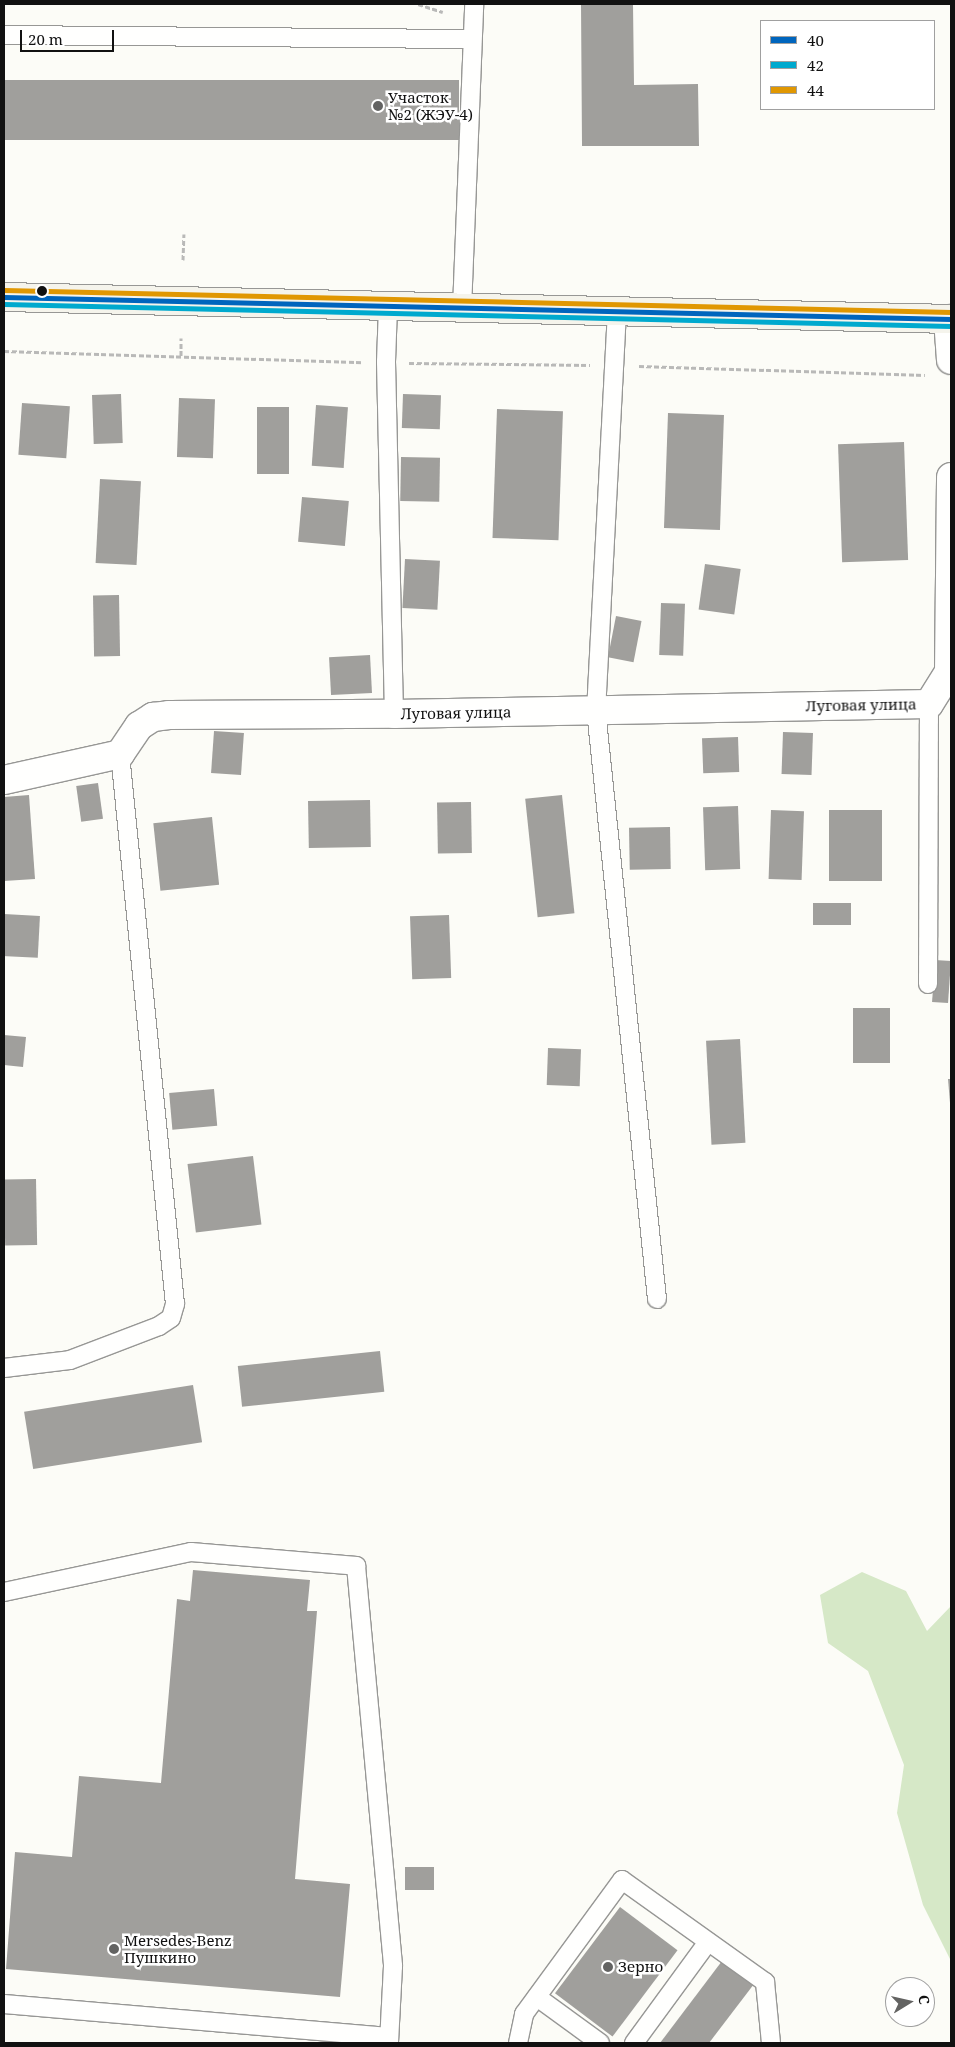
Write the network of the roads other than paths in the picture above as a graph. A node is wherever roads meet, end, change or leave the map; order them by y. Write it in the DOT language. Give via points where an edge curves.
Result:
graph roads {
  1 [pos="474,4"];
  2 [pos="4,35"];
  3 [pos="472,39"];
  4 [pos="4,298"];
  5 [pos="388,307"];
  6 [pos="462,309"];
  7 [pos="617,311"];
  8 [pos="950,313"];
  9 [pos="941,368"];
  10 [pos="951,477"];
  11 [pos="950,672"];
  12 [pos="929,704"];
  13 [pos="596,710"];
  14 [pos="394,714"];
  15 [pos="120,754"];
  16 [pos="4,780"];
  17 [pos="928,984"];
  18 [pos="657,1299"];
  19 [pos="4,1368"];
  20 [pos="4,1592"];
  21 [pos="708,1942"];
  22 [pos="536,1996"];
  23 [pos="4,2004"];
  24 [pos="389,2040"];
  25 [pos="518,2043"];
  26 [pos="600,2043"];
  27 [pos="634,2043"];
  28 [pos="771,2043"];
  1 -- 3 [label="lane"];
  2 -- 3 [label="lane"];
  3 -- 6 [label="lane"];
  4 -- 5 [label="main road"];
  5 -- 6 [label="main road"];
  5 -- 14 [label="lane" via="386,362"];
  6 -- 7 [label="main road"];
  7 -- 8 [label="main road"];
  7 -- 13 [label="lane"];
  8 -- 9 [label="street"];
  10 -- 11 [label="street"];
  11 -- 12 [label="street"];
  12 -- 13 [label="street, Луговая улица"];
  12 -- 17 [label="lane"];
  13 -- 14 [label="street, Луговая улица"];
  13 -- 18 [label="lane"];
  14 -- 15 [label="street, Луговая улица" via="153,717 140,726"];
  15 -- 16 [label="street"];
  15 -- 19 [label="lane" via="175,1304 171,1318 160,1326 106,1347 70,1360"];
  20 -- 24 [label="lane" via="191,1552 356,1566 393,1966"];
  21 -- 22 [label="lane" via="622,1880"];
  21 -- 27 [label="lane"];
  21 -- 28 [label="lane" via="765,1982"];
  22 -- 25 [label="lane" via="524,2014"];
  22 -- 26 [label="lane"];
  23 -- 24 [label="lane"];
}
